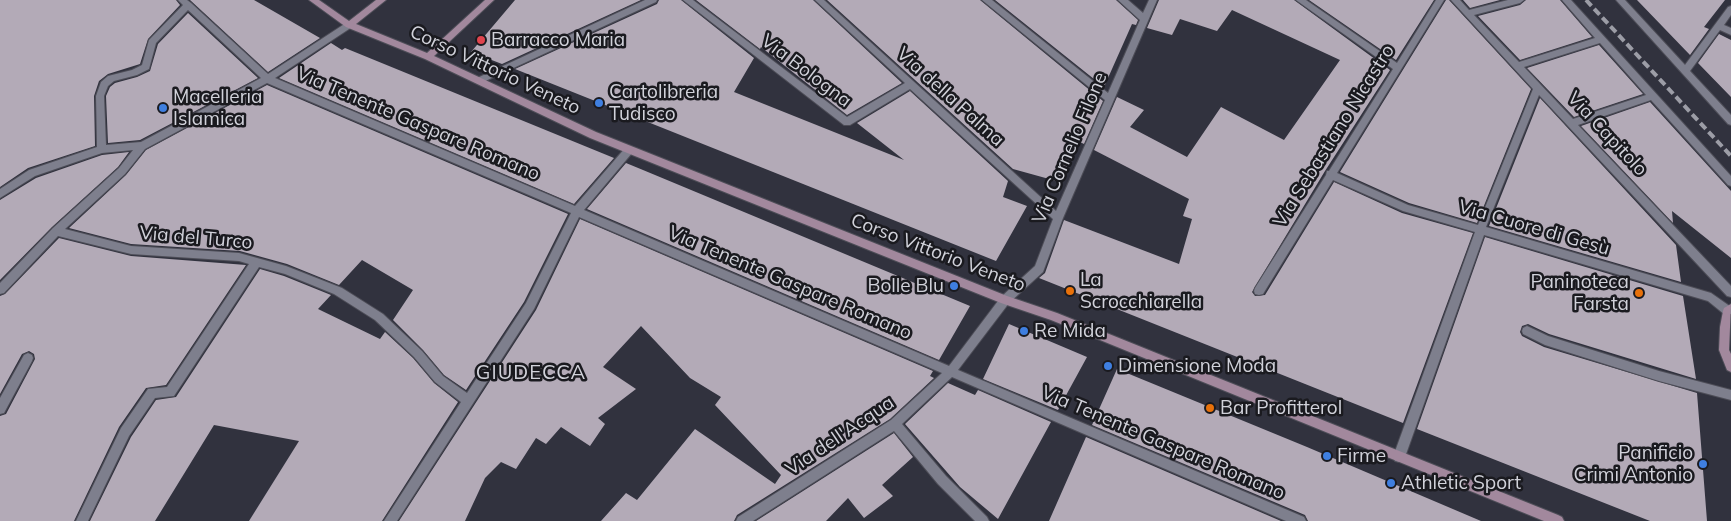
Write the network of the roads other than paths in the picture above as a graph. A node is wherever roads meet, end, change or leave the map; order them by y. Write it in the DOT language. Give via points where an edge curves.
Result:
graph roads {
  1 [pos="313,0"];
  2 [pos="382,0"];
  3 [pos="490,0"];
  4 [pos="653,0"];
  5 [pos="687,0"];
  6 [pos="819,0"];
  7 [pos="986,0"];
  8 [pos="1122,0"];
  9 [pos="1153,0"];
  10 [pos="1300,0"];
  11 [pos="1440,0"];
  12 [pos="1455,0"];
  13 [pos="1520,0"];
  14 [pos="1566,0"];
  15 [pos="1620,0"];
  16 [pos="185,3"];
  17 [pos="1731,9"];
  18 [pos="1468,13"];
  19 [pos="1144,18"];
  20 [pos="350,25"];
  21 [pos="1719,26"];
  22 [pos="1731,32"];
  23 [pos="1602,39"];
  24 [pos="428,57"];
  25 [pos="1518,66"];
  26 [pos="1398,68"];
  27 [pos="1685,71"];
  28 [pos="267,79"];
  29 [pos="478,81"];
  30 [pos="909,84"];
  31 [pos="1538,87"];
  32 [pos="1653,96"];
  33 [pos="1110,99"];
  34 [pos="1731,121"];
  35 [pos="1573,123"];
  36 [pos="142,146"];
  37 [pos="102,149"];
  38 [pos="629,150"];
  39 [pos="1330,174"];
  40 [pos="1731,182"];
  41 [pos="0,194"];
  42 [pos="577,211"];
  43 [pos="1058,218"];
  44 [pos="1480,230"];
  45 [pos="56,231"];
  46 [pos="258,261"];
  47 [pos="0,290"];
  48 [pos="1260,291"];
  49 [pos="1731,293"];
  50 [pos="1005,300"];
  51 [pos="1729,310"];
  52 [pos="1527,331"];
  53 [pos="28,358"];
  54 [pos="1731,367"];
  55 [pos="951,371"];
  56 [pos="1731,395"];
  57 [pos="469,401"];
  58 [pos="0,409"];
  59 [pos="895,424"];
  60 [pos="1398,457"];
  61 [pos="82,521"];
  62 [pos="390,521"];
  63 [pos="742,521"];
  64 [pos="982,521"];
  65 [pos="1300,521"];
  66 [pos="1558,521"];
  1 -- 20 [label="main road, Corso Vittorio Veneto"];
  2 -- 20 [label="main road"];
  3 -- 24 [label="main road"];
  4 -- 29 [label="street"];
  5 -- 30 [label="street, Via Bologna" via="847,122"];
  6 -- 30 [label="street, Via della Palma"];
  7 -- 33 [label="street"];
  8 -- 19 [label="street"];
  9 -- 19 [label="street, Via Cornelio Filone"];
  10 -- 26 [label="street"];
  11 -- 26 [label="street, Via Sebastiano Nicastro"];
  12 -- 18 [label="street, Via Capitolo"];
  13 -- 18 [label="street"];
  14 -- 23 [label="street"];
  15 -- 27 [label="street"];
  16 -- 28 [label="street, Via Tenente Gaspare Romano"];
  16 -- 37 [label="street" via="152,42 146,67 111,78 104,84 100,96"];
  17 -- 21 [label="street"];
  18 -- 25 [label="street, Via Capitolo"];
  19 -- 33 [label="street, Via Cornelio Filone"];
  20 -- 24 [label="main road, Corso Vittorio Veneto"];
  20 -- 28 [label="street"];
  21 -- 22 [label="street"];
  21 -- 27 [label="street"];
  23 -- 25 [label="street"];
  23 -- 32 [label="street"];
  24 -- 29 [label="main road, Corso Vittorio Veneto"];
  25 -- 31 [label="street, Via Capitolo"];
  26 -- 39 [label="street, Via Sebastiano Nicastro"];
  27 -- 34 [label="street"];
  28 -- 36 [label="street"];
  28 -- 42 [label="street, Via Tenente Gaspare Romano"];
  29 -- 38 [label="main road, Corso Vittorio Veneto"];
  30 -- 43 [label="street, Via della Palma"];
  31 -- 35 [label="street, Via Capitolo"];
  31 -- 44 [label="street"];
  32 -- 35 [label="street"];
  32 -- 40 [label="street"];
  33 -- 43 [label="street, Via Cornelio Filone"];
  35 -- 49 [label="street, Via Capitolo"];
  36 -- 37 [label="street"];
  36 -- 45 [label="street" via="122,171"];
  37 -- 41 [label="street" via="32,173"];
  38 -- 42 [label="street"];
  38 -- 50 [label="main road, Corso Vittorio Veneto"];
  39 -- 44 [label="street, Via Cuore di Gesù" via="1406,208"];
  39 -- 48 [label="street, Via Sebastiano Nicastro"];
  42 -- 55 [label="street, Via Tenente Gaspare Romano"];
  42 -- 57 [label="street" via="530,306"];
  43 -- 50 [label="street, Via Cornelio Filone" via="1039,269"];
  44 -- 51 [label="street, Via Cuore di Gesù" via="1711,297"];
  44 -- 60 [label="street"];
  45 -- 46 [label="street, Via del Turco" via="131,250 230,256"];
  45 -- 47 [label="street"];
  46 -- 57 [label="street, Via del Turco" via="338,291 379,317 439,379"];
  46 -- 61 [label="street" via="170,392 152,393 125,432"];
  50 -- 55 [label="street, Via dell'Acqua"];
  50 -- 60 [label="main road, Corso Vittorio Veneto" via="1053,316"];
  51 -- 54 [label="main road" via="1724,350"];
  52 -- 56 [label="street" via="1545,340 1659,376"];
  53 -- 58 [label="street"];
  55 -- 59 [label="street, Via dell'Acqua"];
  55 -- 65 [label="street, Via Tenente Gaspare Romano"];
  57 -- 62 [label="street"];
  59 -- 63 [label="street, Via dell'Acqua"];
  59 -- 64 [label="street"];
  60 -- 66 [label="main road, Corso Vittorio Veneto"];
}
